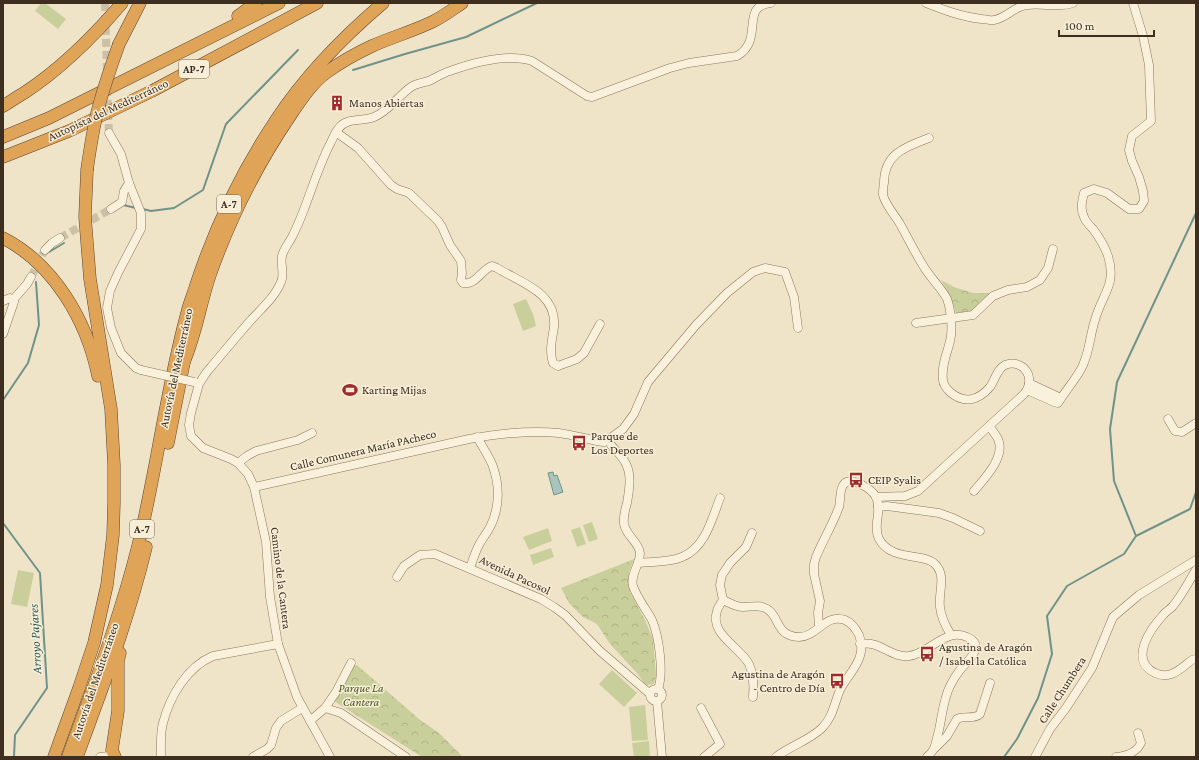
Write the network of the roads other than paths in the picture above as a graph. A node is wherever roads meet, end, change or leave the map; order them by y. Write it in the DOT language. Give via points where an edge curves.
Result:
graph roads {
  1 [pos="122,3"];
  2 [pos="140,3"];
  3 [pos="256,3"];
  4 [pos="279,3"];
  5 [pos="317,3"];
  6 [pos="383,3"];
  7 [pos="462,3"];
  8 [pos="771,3"];
  9 [pos="926,3"];
  10 [pos="1073,3"];
  11 [pos="1133,3"];
  12 [pos="217,33"];
  13 [pos="3,106"];
  14 [pos="69,131"];
  15 [pos="336,132"];
  16 [pos="109,133"];
  17 [pos="3,137"];
  18 [pos="929,138"];
  19 [pos="3,157"];
  20 [pos="3,166"];
  21 [pos="129,183"];
  22 [pos="111,209"];
  23 [pos="3,238"];
  24 [pos="60,238"];
  25 [pos="1053,249"];
  26 [pos="45,250"];
  27 [pos="31,277"];
  28 [pos="194,294"];
  29 [pos="13,300"];
  30 [pos="3,301"];
  31 [pos="950,318"];
  32 [pos="916,323"];
  33 [pos="600,324"];
  34 [pos="798,328"];
  35 [pos="3,334"];
  36 [pos="184,364"];
  37 [pos="196,383"];
  38 [pos="1028,386"];
  39 [pos="1168,419"];
  40 [pos="1196,423"];
  41 [pos="989,426"];
  42 [pos="111,428"];
  43 [pos="312,433"];
  44 [pos="477,437"];
  45 [pos="609,441"];
  46 [pos="238,463"];
  47 [pos="254,487"];
  48 [pos="974,491"];
  49 [pos="876,497"];
  50 [pos="720,498"];
  51 [pos="878,507"];
  52 [pos="980,531"];
  53 [pos="752,533"];
  54 [pos="1196,560"];
  55 [pos="638,563"];
  56 [pos="470,568"];
  57 [pos="1196,570"];
  58 [pos="397,577"];
  59 [pos="723,600"];
  60 [pos="125,621"];
  61 [pos="819,627"];
  62 [pos="951,635"];
  63 [pos="278,644"];
  64 [pos="860,644"];
  65 [pos="1196,659"];
  66 [pos="351,663"];
  67 [pos="990,683"];
  68 [pos="658,689"];
  69 [pos="649,694"];
  70 [pos="753,697"];
  71 [pos="657,701"];
  72 [pos="302,708"];
  73 [pos="325,708"];
  74 [pos="701,708"];
  75 [pos="310,721"];
  76 [pos="938,733"];
  77 [pos="1138,733"];
  78 [pos="947,736"];
  79 [pos="933,750"];
  80 [pos="54,757"];
  81 [pos="68,757"];
  82 [pos="76,757"];
  83 [pos="100,757"];
  84 [pos="114,757"];
  85 [pos="161,757"];
  86 [pos="253,757"];
  87 [pos="330,757"];
  88 [pos="406,757"];
  89 [pos="662,757"];
  90 [pos="704,757"];
  91 [pos="776,757"];
  92 [pos="927,757"];
  93 [pos="1035,757"];
  94 [pos="1116,757"];
  1 -- 13 [label="highway" via="62,65"];
  2 -- 42 [label="highway, Autovía del Mediterráneo / A-7, bridge" via="119,44 98,109 91,139 85,192 90,279 111,409"];
  3 -- 12 [label="highway" via="225,24"];
  4 -- 12 [label="highway, Autopista del Mediterráneo / AP-7"];
  5 -- 14 [label="highway, Autopista del Mediterráneo / AP-7" via="152,91"];
  6 -- 28 [label="highway, Autovía del Mediterráneo / A-7" via="358,24 319,65 276,119 234,192 214,235"];
  7 -- 36 [label="highway" via="433,21 371,46 326,72 301,100 274,141 232,221 210,275"];
  8 -- 15 [label="street" via="756,10 748,46 737,56 670,68 592,97 532,61 523,58 500,58 470,65 413,85 385,111 373,118 349,121"];
  9 -- 10 [label="street" via="958,15 994,20 1024,5"];
  11 -- 38 [label="street" via="1150,65 1151,121 1132,136 1129,150 1144,201 1139,209 1129,209 1107,194 1094,189 1084,193 1081,203 1084,217 1098,237 1110,266 1108,290 1094,320 1090,348 1083,366 1059,400"];
  12 -- 17 [label="highway, Autopista del Mediterráneo / AP-7" via="49,118"];
  14 -- 19 [label="highway, Autopista del Mediterráneo / AP-7"];
  14 -- 20 [label="highway" via="54,142"];
  15 -- 33 [label="street" via="358,148 391,185 409,193 438,221 461,261 462,283 471,283 492,266 545,297 551,307 554,322 551,348 553,364 558,366 578,359"];
  15 -- 37 [label="street" via="318,169 303,213 283,254 281,284"];
  16 -- 21 [label="street" via="121,154"];
  18 -- 31 [label="street" via="899,150 889,161 884,175 883,195 923,266 946,298"];
  21 -- 22 [label="street" via="122,202"];
  21 -- 37 [label="street, bridge" via="141,213 140,229 110,292 107,308 111,328 121,353 136,368"];
  23 -- 42 [label="highway" via="24,251 50,275 73,309 94,359"];
  24 -- 26 [label="street"];
  25 -- 31 [label="street" via="1048,268 1040,280 1027,288 1008,290 993,296 973,315"];
  27 -- 29 [label="street"];
  28 -- 36 [label="highway"];
  28 -- 81 [label="highway, Autovía del Mediterráneo / A-7" via="187,310 176,357 152,482 129,578"];
  29 -- 30 [label="street" via="10,298"];
  29 -- 35 [label="street"];
  31 -- 32 [label="street"];
  31 -- 38 [label="street" via="950,341 942,372 943,382 949,391 960,399 969,400 980,396 990,387 1002,367 1008,364 1024,367 1029,376"];
  34 -- 45 [label="street" via="794,297 785,272 765,268 753,272 727,293 671,354 648,382 634,414 623,429"];
  36 -- 60 [label="highway" via="154,511"];
  37 -- 46 [label="street" via="188,425 191,436 203,448"];
  38 -- 41 [label="street"];
  39 -- 40 [label="street" via="1175,431 1182,432"];
  41 -- 48 [label="street" via="999,440 997,461"];
  41 -- 49 [label="street" via="918,491 905,496"];
  42 -- 80 [label="highway, Autovía del Mediterráneo / A-7" via="114,503 107,585 94,643"];
  43 -- 46 [label="street" via="298,440 256,451"];
  44 -- 45 [label="street, Calle Comunera María PAcheco" via="544,432"];
  44 -- 47 [label="street, Calle Comunera María PAcheco"];
  44 -- 56 [label="street" via="492,464 498,498 494,519 479,545"];
  45 -- 55 [label="street" via="626,464 629,478 624,526 638,548"];
  46 -- 47 [label="street, Camino de la Cantera" via="248,474"];
  47 -- 63 [label="street, Camino de la Cantera" via="266,542 270,597"];
  49 -- 51 [label="street"];
  49 -- 61 [label="street" via="868,487 856,482 848,481 841,488 839,507 814,564 820,601"];
  50 -- 55 [label="street" via="704,537 694,549 682,557"];
  51 -- 52 [label="street" via="939,513"];
  51 -- 62 [label="street" via="876,531 882,544 898,554 930,560 938,568 942,581 941,613"];
  53 -- 59 [label="street" via="746,547 722,574 720,585"];
  54 -- 93 [label="street, Calle Chumbera" via="1139,595 1113,617 1092,668 1050,729"];
  55 -- 68 [label="street" via="632,581 658,639"];
  56 -- 58 [label="street, Avenida Pacosol" via="435,554 420,555 404,566"];
  56 -- 69 [label="street, Avenida Pacosol" via="554,607"];
  57 -- 65 [label="street" via="1173,606 1164,613 1148,635 1142,654 1143,662 1150,670 1165,675 1172,675"];
  59 -- 61 [label="street" via="742,607 760,606 768,609 774,615 777,624 791,636 808,635"];
  59 -- 70 [label="street" via="717,611 716,623 722,635 749,664 754,676"];
  60 -- 82 [label="highway" via="116,652"];
  60 -- 84 [label="highway" via="125,636 118,661 118,711 112,750"];
  61 -- 64 [label="street" via="836,619 844,620 856,630"];
  62 -- 64 [label="street" via="910,656 891,653 872,643"];
  62 -- 76 [label="street" via="967,637 973,641 976,649 957,673 946,696"];
  63 -- 72 [label="street, Camino de la Cantera"];
  63 -- 85 [label="street" via="213,656 196,665 168,708 160,741"];
  64 -- 91 [label="street" via="858,661 840,690 830,718 815,734"];
  66 -- 73 [label="street"];
  67 -- 78 [label="street" via="980,714 975,717 957,718"];
  68 -- 69 [label="street" via="651,690"];
  68 -- 71 [label="street" via="662,694"];
  69 -- 71 [label="street" via="651,700"];
  71 -- 89 [label="street"];
  72 -- 75 [label="street, Camino de la Cantera"];
  72 -- 86 [label="street" via="281,721 271,745"];
  73 -- 75 [label="street"];
  73 -- 88 [label="street" via="341,713"];
  74 -- 90 [label="street" via="720,744"];
  75 -- 87 [label="street, Camino de la Cantera"];
  76 -- 78 [label="street"];
  76 -- 79 [label="street"];
  77 -- 94 [label="street" via="1141,743 1139,748"];
  78 -- 79 [label="street"];
  79 -- 92 [label="street"];
  83 -- 84 [label="street"];
}
